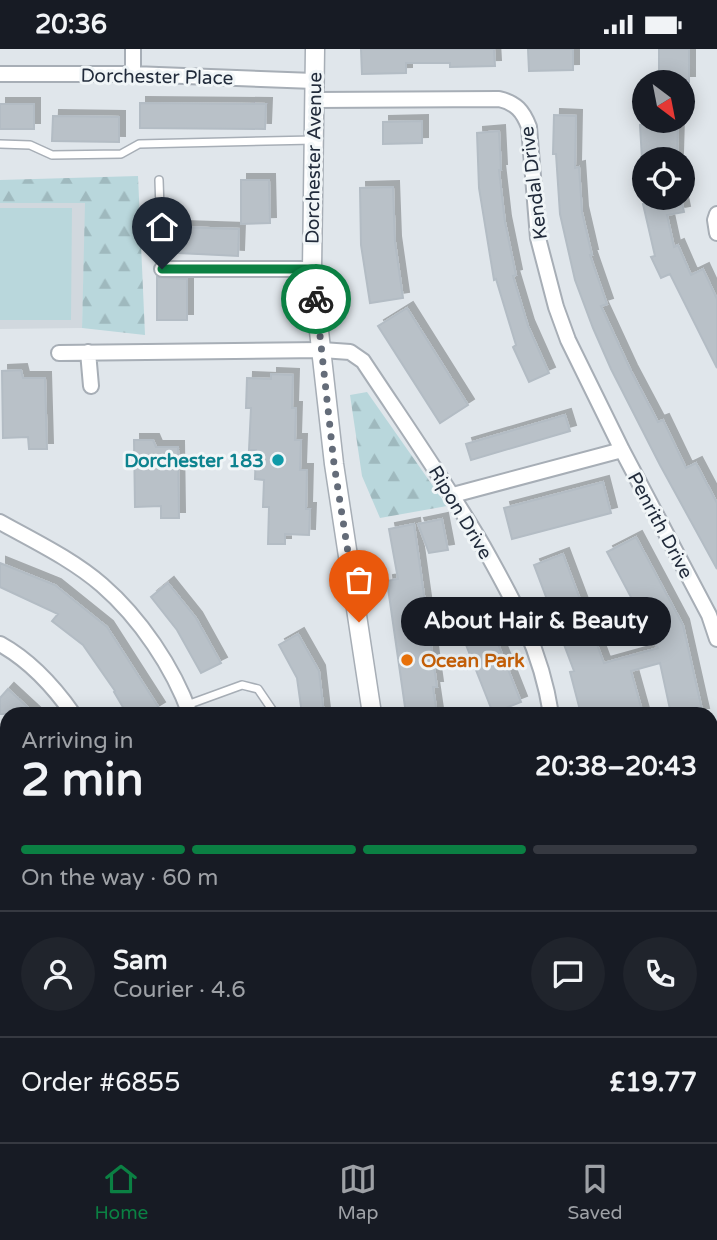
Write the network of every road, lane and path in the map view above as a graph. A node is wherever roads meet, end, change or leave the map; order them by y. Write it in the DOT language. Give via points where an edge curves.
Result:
graph roads {
  1 [pos="133,49"];
  2 [pos="315,49"];
  3 [pos="0,74"];
  4 [pos="133,75"];
  5 [pos="314,81"];
  6 [pos="314,100"];
  7 [pos="315,140"];
  8 [pos="0,145"];
  9 [pos="159,180"];
  10 [pos="717,214"];
  11 [pos="717,233"];
  12 [pos="162,269"];
  13 [pos="312,269"];
  14 [pos="322,351"];
  15 [pos="88,352"];
  16 [pos="59,353"];
  17 [pos="91,386"];
  18 [pos="622,450"];
  19 [pos="453,495"];
  20 [pos="0,521"];
  21 [pos="717,639"];
  22 [pos="0,644"];
  23 [pos="67,707"];
  24 [pos="188,707"];
  25 [pos="193,707"];
  26 [pos="270,707"];
  27 [pos="371,707"];
  28 [pos="550,707"];
  1 -- 4 [label="street"];
  2 -- 5 [label="street, Dorchester Avenue"];
  3 -- 4 [label="street, Dorchester Place"];
  4 -- 5 [label="street, Dorchester Place"];
  5 -- 6 [label="street, Dorchester Avenue"];
  6 -- 7 [label="street, Dorchester Avenue"];
  6 -- 18 [label="street, Kendal Drive" via="499,99 519,108 530,127 538,238 553,297 568,340"];
  7 -- 8 [label="lane" via="139,144 121,154 52,155 30,145"];
  7 -- 13 [label="street, Dorchester Avenue"];
  9 -- 12 [label="lane"];
  10 -- 11 [label="street"];
  12 -- 13 [label="street"];
  13 -- 14 [label="street, Dorchester Avenue"];
  14 -- 15 [label="street"];
  14 -- 19 [label="street, Ripon Drive" via="350,352 363,362"];
  14 -- 27 [label="street, Dorchester Avenue"];
  15 -- 16 [label="street"];
  15 -- 17 [label="street"];
  18 -- 19 [label="street"];
  18 -- 21 [label="street, Penrith Drive" via="709,615"];
  19 -- 28 [label="street, Ripon Drive" via="519,609"];
  20 -- 24 [label="street" via="100,584 145,632"];
  22 -- 23 [label="street" via="43,679"];
  25 -- 26 [label="lane" via="242,685 258,689"];
}
